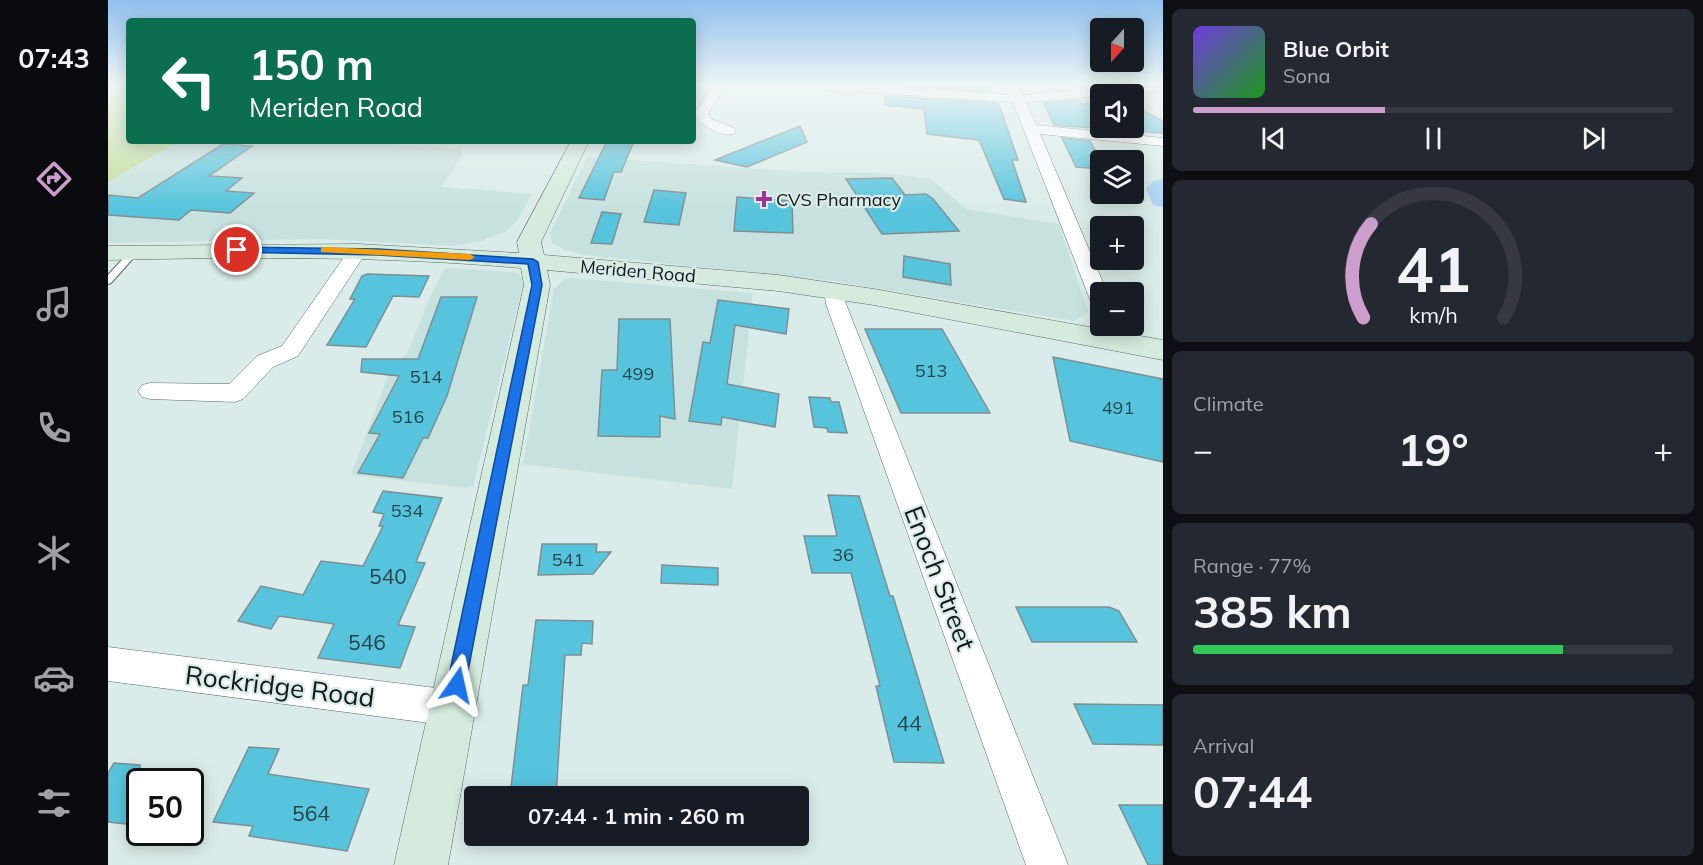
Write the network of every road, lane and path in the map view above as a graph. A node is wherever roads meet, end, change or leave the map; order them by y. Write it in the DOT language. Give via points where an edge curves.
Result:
graph roads {
  1 [pos="717,126"];
  2 [pos="1030,129"];
  3 [pos="729,131"];
  4 [pos="1163,142"];
  5 [pos="578,144"];
  6 [pos="358,251"];
  7 [pos="134,252"];
  8 [pos="108,253"];
  9 [pos="533,262"];
  10 [pos="108,281"];
  11 [pos="1093,282"];
  12 [pos="834,291"];
  13 [pos="1090,330"];
  14 [pos="1120,336"];
  15 [pos="1163,350"];
  16 [pos="150,391"];
  17 [pos="108,664"];
  18 [pos="452,708"];
  19 [pos="421,865"];
  20 [pos="1047,865"];
  1 -- 3 [label="street"];
  2 -- 4 [label="street"];
  2 -- 11 [label="street"];
  5 -- 9 [label="main road" via="530,238"];
  6 -- 7 [label="main road, Meriden Road"];
  6 -- 9 [label="main road, Meriden Road"];
  6 -- 16 [label="street" via="290,351 263,361 235,393"];
  7 -- 8 [label="main road, Meriden Road"];
  7 -- 10 [label="lane"];
  9 -- 12 [label="main road, Meriden Road" via="752,280"];
  9 -- 18 [label="main road" via="537,285"];
  12 -- 13 [label="main road, Meriden Road"];
  12 -- 20 [label="street, Enoch Street"];
  14 -- 15 [label="main road, Meriden Road"];
  17 -- 18 [label="street, Rockridge Road"];
  18 -- 19 [label="main road"];
}
